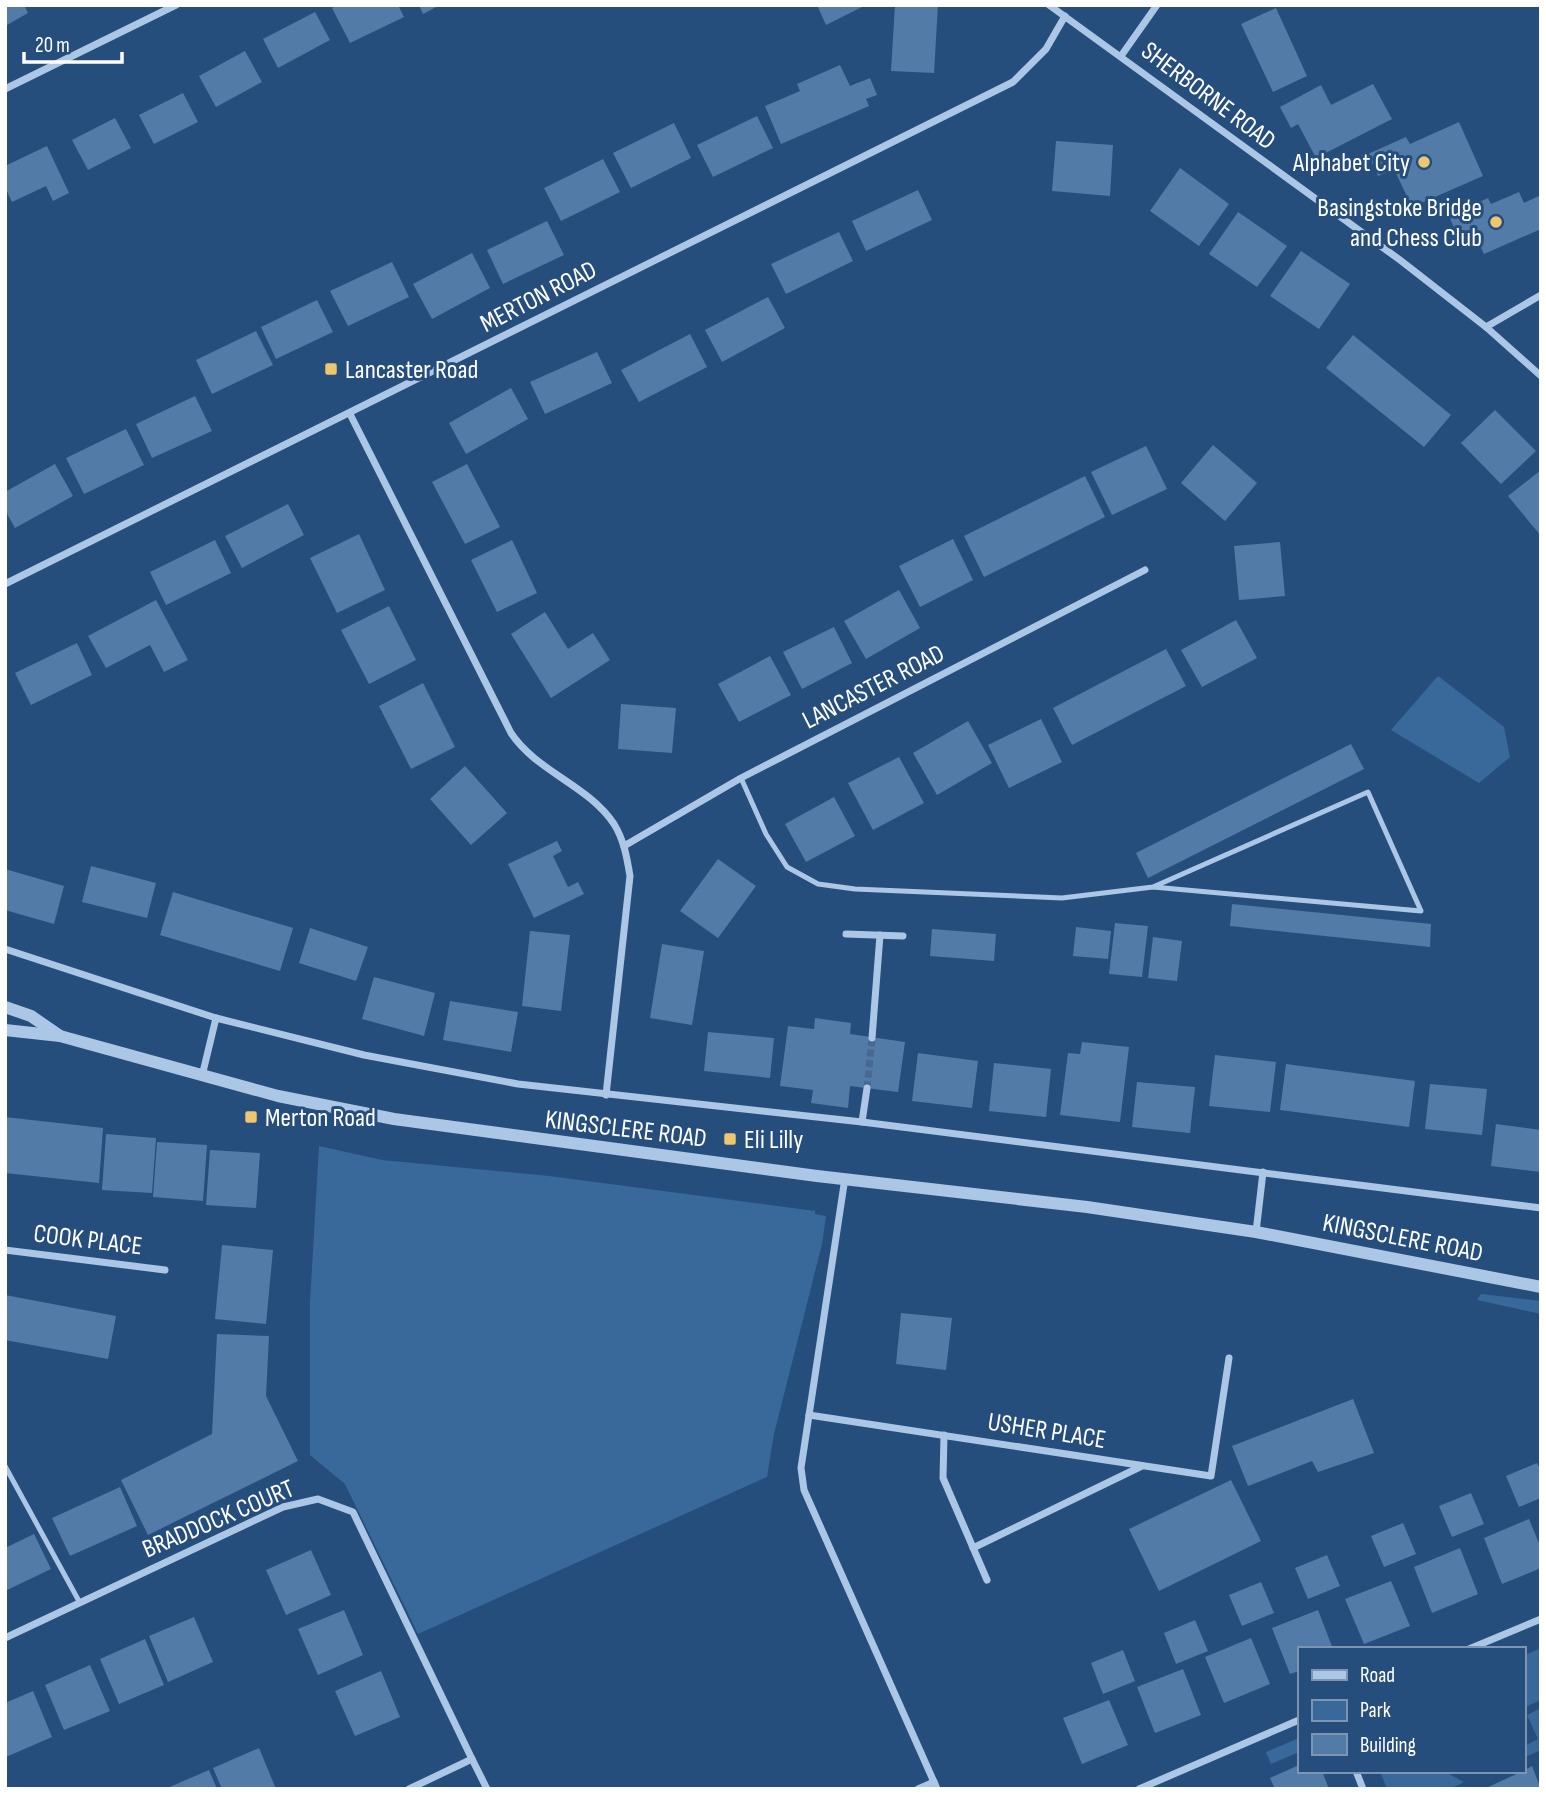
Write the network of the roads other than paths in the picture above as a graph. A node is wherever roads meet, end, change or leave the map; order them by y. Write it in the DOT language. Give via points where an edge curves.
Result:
graph roads {
  1 [pos="176,5"];
  2 [pos="1049,5"];
  3 [pos="1157,5"];
  4 [pos="1065,16"];
  5 [pos="1121,55"];
  6 [pos="5,89"];
  7 [pos="1541,295"];
  8 [pos="1486,327"];
  9 [pos="1541,376"];
  10 [pos="349,414"];
  11 [pos="1145,570"];
  12 [pos="5,584"];
  13 [pos="741,778"];
  14 [pos="624,846"];
  15 [pos="1153,887"];
  16 [pos="846,934"];
  17 [pos="880,935"];
  18 [pos="903,936"];
  19 [pos="5,950"];
  20 [pos="5,1007"];
  21 [pos="216,1017"];
  22 [pos="5,1030"];
  23 [pos="60,1036"];
  24 [pos="872,1038"];
  25 [pos="202,1077"];
  26 [pos="867,1088"];
  27 [pos="606,1095"];
  28 [pos="862,1122"];
  29 [pos="1263,1172"];
  30 [pos="845,1178"];
  31 [pos="1541,1208"];
  32 [pos="1256,1232"];
  33 [pos="5,1250"];
  34 [pos="166,1270"];
  35 [pos="1541,1287"];
  36 [pos="1228,1358"];
  37 [pos="809,1415"];
  38 [pos="944,1435"];
  39 [pos="5,1466"];
  40 [pos="1143,1466"];
  41 [pos="973,1548"];
  42 [pos="987,1580"];
  43 [pos="80,1603"];
  44 [pos="1541,1619"];
  45 [pos="5,1638"];
  46 [pos="1474,1647"];
  47 [pos="1298,1720"];
  48 [pos="472,1759"];
  49 [pos="935,1785"];
  50 [pos="410,1789"];
  51 [pos="486,1789"];
  52 [pos="918,1789"];
  53 [pos="1139,1789"];
  1 -- 6 [label="street"];
  2 -- 4 [label="street, SHERBORNE ROAD"];
  3 -- 5 [label="street"];
  4 -- 5 [label="street, SHERBORNE ROAD"];
  4 -- 10 [label="street, MERTON ROAD" via="1046,49 1013,82"];
  5 -- 8 [label="street, SHERBORNE ROAD"];
  7 -- 8 [label="street"];
  8 -- 9 [label="street, SHERBORNE ROAD"];
  10 -- 12 [label="street, MERTON ROAD"];
  10 -- 14 [label="street" via="511,733 524,752 597,806 613,823"];
  11 -- 13 [label="street, LANCASTER ROAD"];
  13 -- 14 [label="street, LANCASTER ROAD"];
  13 -- 15 [label="lane" via="766,834 788,867 818,884 1062,898"];
  14 -- 27 [label="street" via="630,876"];
  15 -- 15 [label="lane" via="1166,888 1421,911 1368,792"];
  16 -- 17 [label="street"];
  17 -- 18 [label="street"];
  17 -- 24 [label="street"];
  19 -- 21 [label="street, KINGSCLERE ROAD"];
  20 -- 23 [label="street, KINGSCLERE ROAD" via="31,1016"];
  21 -- 25 [label="street"];
  21 -- 27 [label="street, KINGSCLERE ROAD" via="364,1055"];
  22 -- 23 [label="street, KINGSCLERE ROAD"];
  23 -- 25 [label="street, KINGSCLERE ROAD"];
  25 -- 30 [label="street, KINGSCLERE ROAD" via="394,1119"];
  26 -- 28 [label="street"];
  27 -- 28 [label="street, KINGSCLERE ROAD"];
  28 -- 29 [label="street, KINGSCLERE ROAD"];
  29 -- 31 [label="street, KINGSCLERE ROAD"];
  29 -- 32 [label="street"];
  30 -- 32 [label="street, KINGSCLERE ROAD"];
  30 -- 37 [label="street"];
  32 -- 35 [label="street, KINGSCLERE ROAD"];
  33 -- 34 [label="street, COOK PLACE"];
  36 -- 40 [label="street, USHER PLACE" via="1211,1476"];
  37 -- 38 [label="street, USHER PLACE"];
  37 -- 49 [label="street" via="801,1468 804,1490"];
  38 -- 40 [label="street, USHER PLACE"];
  38 -- 41 [label="street" via="943,1478"];
  39 -- 43 [label="lane"];
  40 -- 41 [label="street, USHER PLACE"];
  41 -- 42 [label="street"];
  43 -- 45 [label="street, BRADDOCK COURT"];
  43 -- 48 [label="street, BRADDOCK COURT" via="283,1507 318,1499 353,1512"];
  44 -- 46 [label="street"];
  47 -- 53 [label="street"];
  48 -- 50 [label="street"];
  48 -- 51 [label="street, BRADDOCK COURT"];
  49 -- 52 [label="street"];
}
